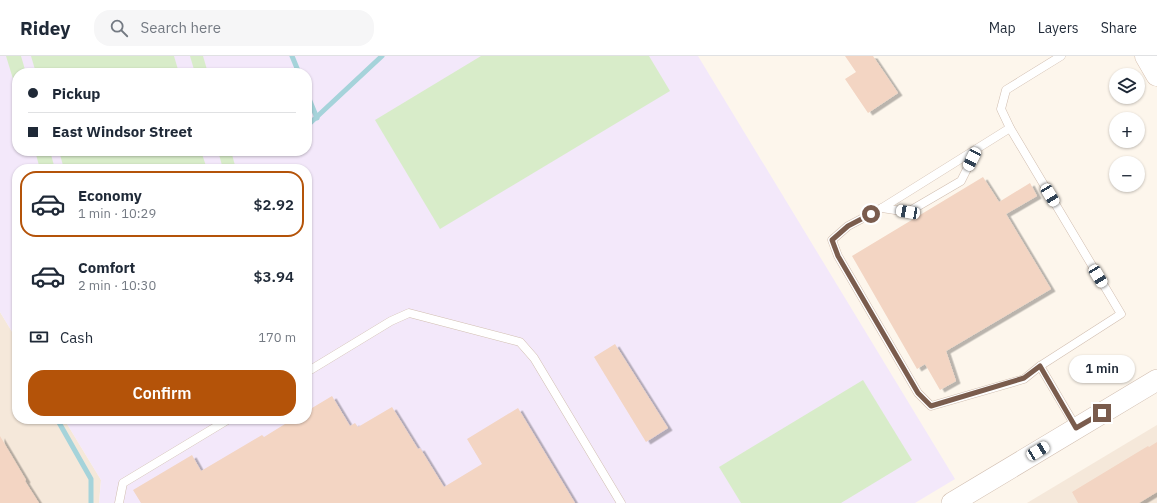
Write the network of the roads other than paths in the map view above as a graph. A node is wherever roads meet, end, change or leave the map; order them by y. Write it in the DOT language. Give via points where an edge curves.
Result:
graph roads {
  1 [pos="1061,56"];
  2 [pos="1146,56"];
  3 [pos="1157,75"];
  4 [pos="1010,128"];
  5 [pos="978,148"];
  6 [pos="882,208"];
  7 [pos="1040,366"];
  8 [pos="312,369"];
  9 [pos="1157,380"];
  10 [pos="221,424"];
  11 [pos="1076,428"];
  12 [pos="119,503"];
  13 [pos="621,503"];
  14 [pos="952,503"];
  1 -- 4 [label="lane" via="1006,90 1001,109"];
  2 -- 3 [label="main road"];
  4 -- 5 [label="lane"];
  4 -- 7 [label="lane" via="1121,314"];
  5 -- 6 [label="lane"];
  5 -- 6 [label="lane" via="961,181 908,212"];
  6 -- 7 [label="lane" via="848,226 832,240 838,256 918,393 931,406 1024,378"];
  7 -- 11 [label="lane"];
  8 -- 13 [label="lane" via="392,320 409,313 520,342 534,358"];
  9 -- 11 [label="street"];
  10 -- 12 [label="lane" via="123,483"];
  11 -- 14 [label="street"];
}
